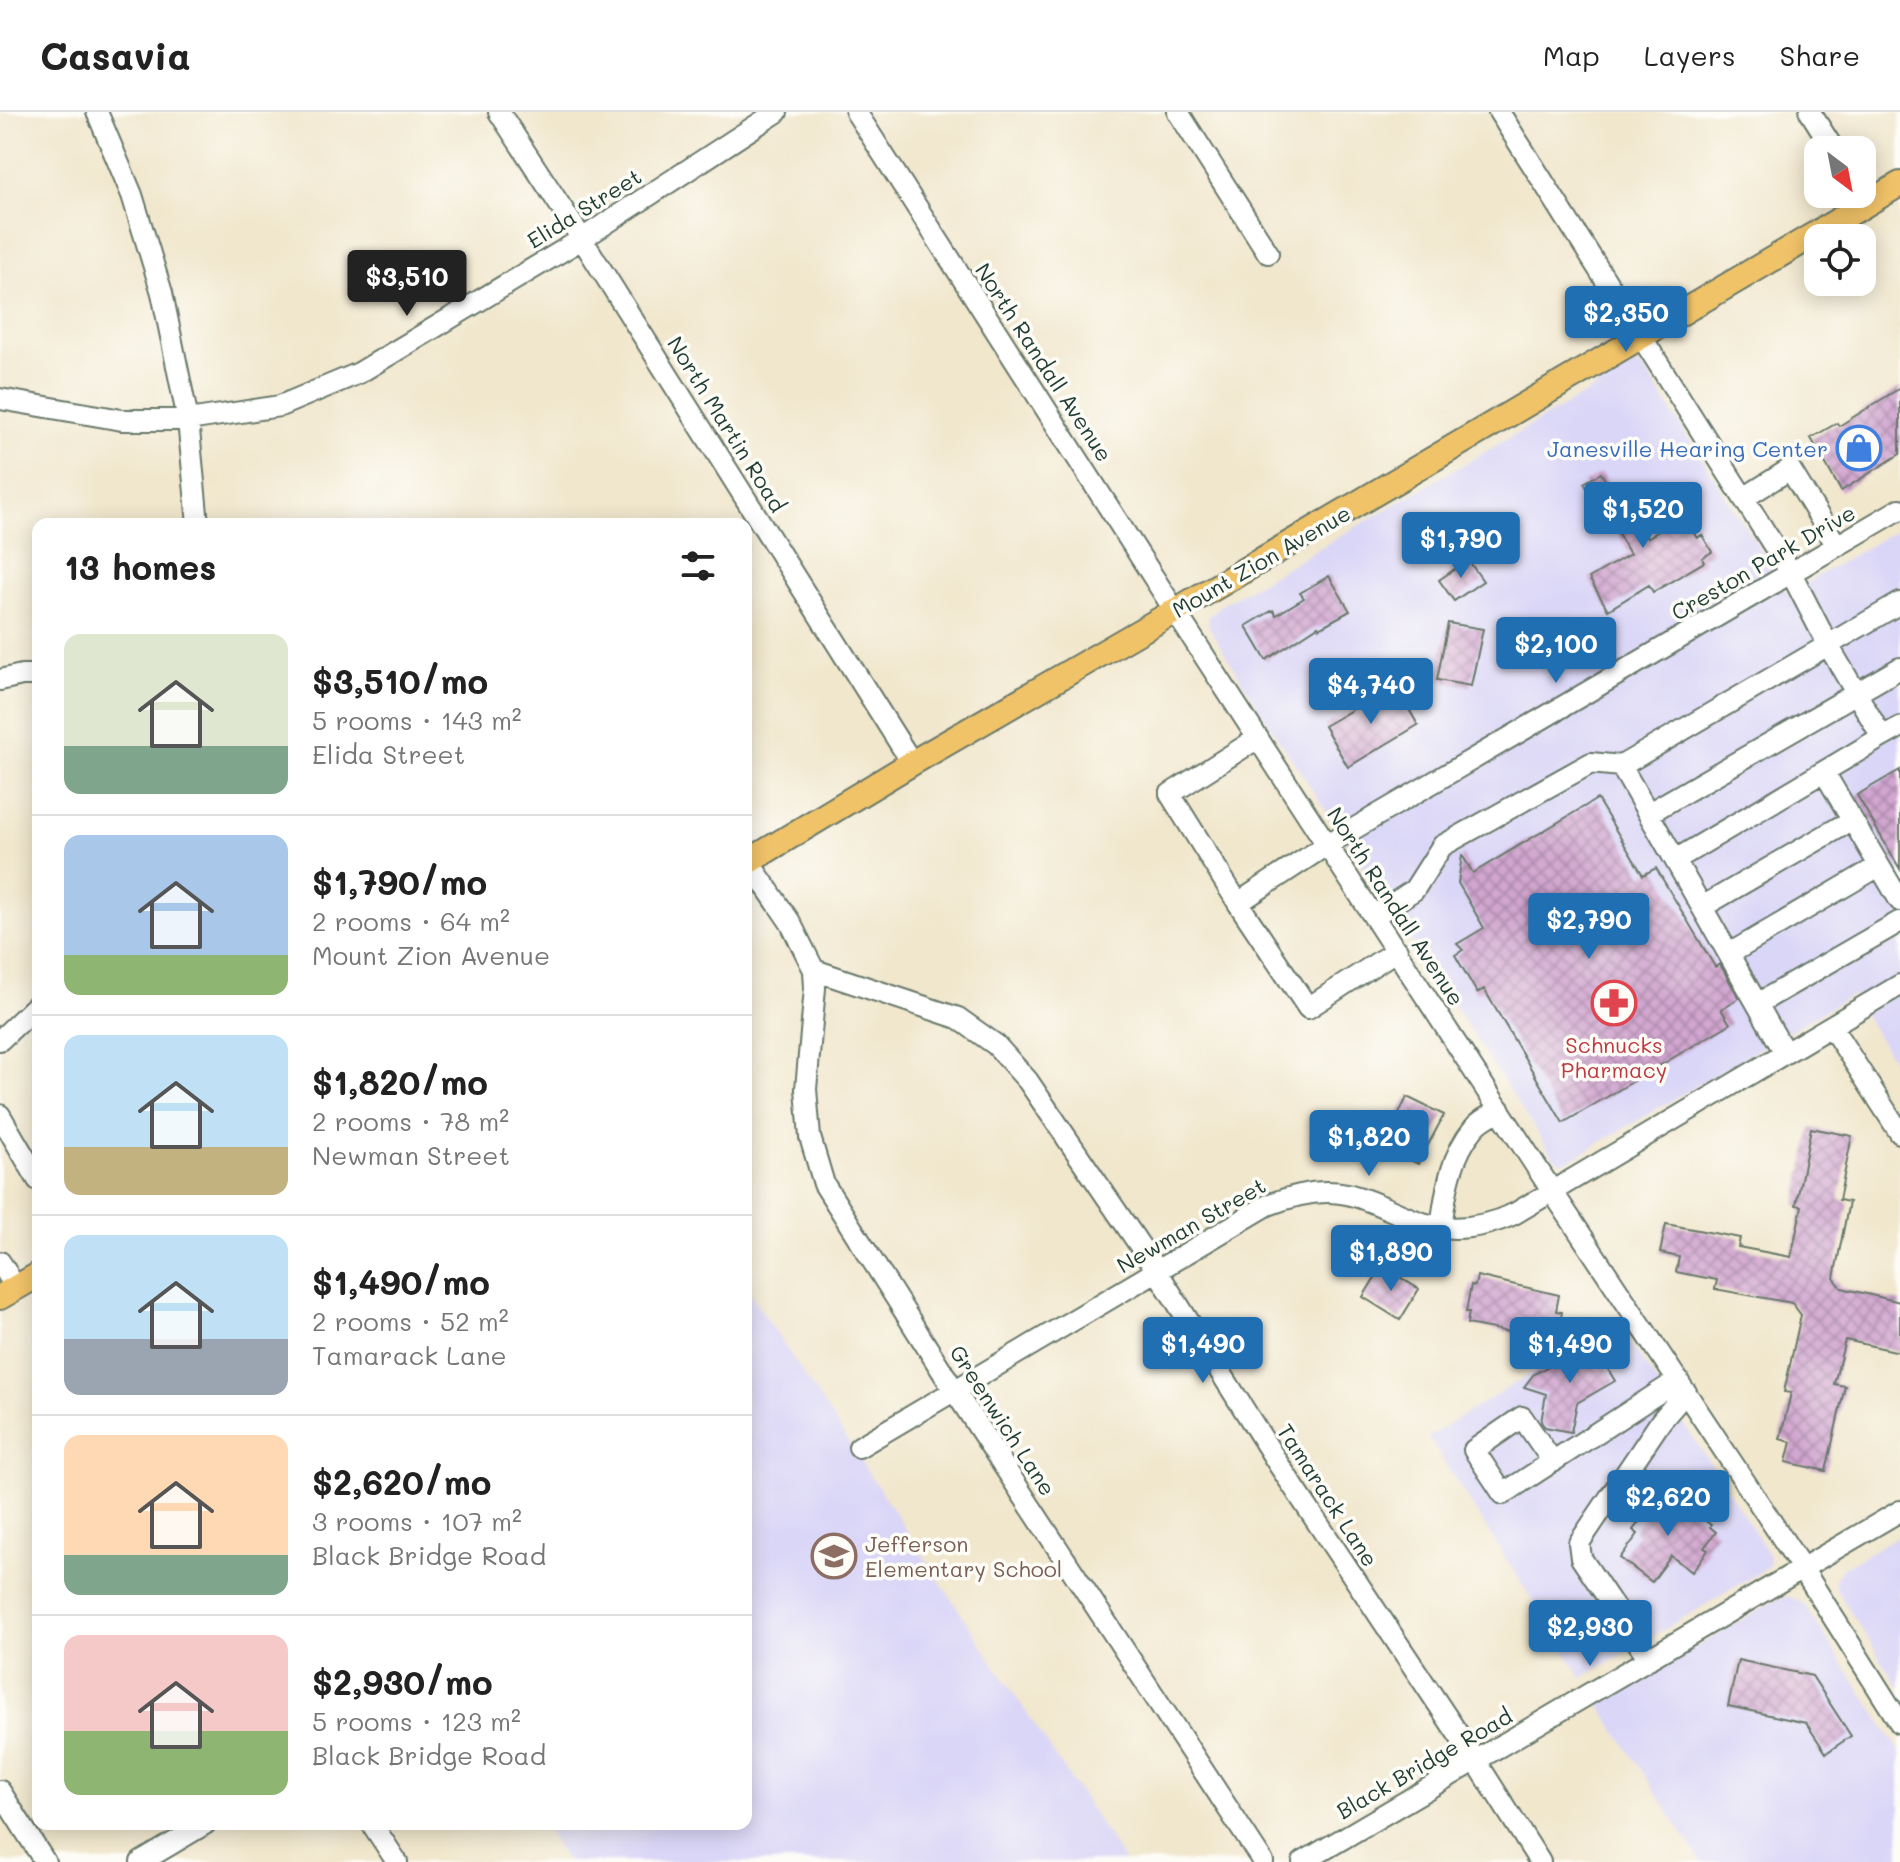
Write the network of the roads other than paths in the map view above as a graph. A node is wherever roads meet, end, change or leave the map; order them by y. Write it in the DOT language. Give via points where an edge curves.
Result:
graph roads {
  1 [pos="97,112"];
  2 [pos="499,112"];
  3 [pos="777,112"];
  4 [pos="856,112"];
  5 [pos="1178,112"];
  6 [pos="1499,112"];
  7 [pos="1810,112"];
  8 [pos="1825,136"];
  9 [pos="1900,184"];
  10 [pos="1876,194"];
  11 [pos="1849,208"];
  12 [pos="582,239"];
  13 [pos="1268,253"];
  14 [pos="1642,337"];
  15 [pos="0,399"];
  16 [pos="188,420"];
  17 [pos="1744,498"];
  18 [pos="1900,509"];
  19 [pos="197,518"];
  20 [pos="1837,546"];
  21 [pos="1791,573"];
  22 [pos="1900,603"];
  23 [pos="1175,611"];
  24 [pos="1828,645"];
  25 [pos="1900,668"];
  26 [pos="32,675"];
  27 [pos="0,680"];
  28 [pos="1857,694"];
  29 [pos="1891,732"];
  30 [pos="1258,738"];
  31 [pos="912,763"];
  32 [pos="1621,766"];
  33 [pos="1824,772"];
  34 [pos="1649,813"];
  35 [pos="1852,820"];
  36 [pos="1328,844"];
  37 [pos="752,859"];
  38 [pos="1675,860"];
  39 [pos="1879,866"];
  40 [pos="752,869"];
  41 [pos="1900,901"];
  42 [pos="1238,903"];
  43 [pos="1702,907"];
  44 [pos="1900,915"];
  45 [pos="1374,916"];
  46 [pos="1900,923"];
  47 [pos="1397,950"];
  48 [pos="1729,954"];
  49 [pos="814,970"];
  50 [pos="1900,985"];
  51 [pos="1757,1004"];
  52 [pos="32,1010"];
  53 [pos="1831,1026"];
  54 [pos="0,1040"];
  55 [pos="1785,1053"];
  56 [pos="1500,1110"];
  57 [pos="0,1115"];
  58 [pos="1900,1133"];
  59 [pos="32,1170"];
  60 [pos="1552,1191"];
  61 [pos="1441,1227"];
  62 [pos="0,1262"];
  63 [pos="1157,1271"];
  64 [pos="32,1278"];
  65 [pos="8,1292"];
  66 [pos="1682,1386"];
  67 [pos="954,1390"];
  68 [pos="859,1447"];
  69 [pos="1553,1462"];
  70 [pos="1900,1511"];
  71 [pos="1802,1568"];
  72 [pos="1649,1659"];
  73 [pos="1900,1723"];
  74 [pos="1476,1761"];
  75 [pos="0,1791"];
  76 [pos="195,1830"];
  77 [pos="376,1830"];
  78 [pos="45,1862"];
  79 [pos="141,1862"];
  80 [pos="397,1862"];
  81 [pos="1263,1862"];
  82 [pos="1303,1862"];
  83 [pos="1540,1862"];
  1 -- 16 [label="street" via="132,195 162,293"];
  2 -- 12 [label="street, North Martin Road"];
  3 -- 12 [label="street, Elida Street"];
  4 -- 23 [label="street, North Randall Avenue"];
  5 -- 13 [label="street"];
  6 -- 14 [label="street"];
  7 -- 8 [label="street"];
  9 -- 10 [label="main road, Mount Zion Avenue"];
  11 -- 14 [label="main road, Mount Zion Avenue"];
  12 -- 16 [label="street, Elida Street" via="359,373 280,406"];
  12 -- 31 [label="street, North Martin Road"];
  14 -- 17 [label="street"];
  14 -- 23 [label="main road, Mount Zion Avenue"];
  15 -- 16 [label="street, Elida Street" via="122,420"];
  16 -- 19 [label="street"];
  17 -- 20 [label="street" via="1790,469"];
  17 -- 21 [label="street"];
  18 -- 20 [label="street, Creston Park Drive"];
  20 -- 21 [label="street, Creston Park Drive"];
  21 -- 24 [label="street"];
  21 -- 36 [label="street, Creston Park Drive"];
  22 -- 24 [label="street"];
  23 -- 30 [label="street, North Randall Avenue"];
  23 -- 31 [label="main road, Mount Zion Avenue"];
  24 -- 28 [label="street"];
  24 -- 32 [label="street"];
  25 -- 28 [label="street"];
  26 -- 27 [label="street"];
  28 -- 29 [label="street"];
  28 -- 34 [label="street"];
  29 -- 33 [label="street"];
  30 -- 36 [label="street, North Randall Avenue"];
  30 -- 42 [label="street" via="1170,794"];
  31 -- 37 [label="main road, Mount Zion Avenue"];
  32 -- 34 [label="street"];
  32 -- 45 [label="street" via="1591,763 1442,846 1414,890"];
  33 -- 35 [label="street"];
  33 -- 38 [label="street"];
  34 -- 38 [label="street"];
  35 -- 39 [label="street"];
  35 -- 43 [label="street"];
  36 -- 42 [label="street, Creston Park Drive"];
  36 -- 45 [label="street, North Randall Avenue"];
  38 -- 43 [label="street"];
  39 -- 41 [label="street"];
  39 -- 48 [label="street"];
  40 -- 49 [label="street" via="790,922"];
  42 -- 47 [label="street" via="1308,1008"];
  43 -- 48 [label="street"];
  44 -- 46 [label="street"];
  45 -- 47 [label="street, North Randall Avenue"];
  46 -- 51 [label="street"];
  47 -- 56 [label="street, North Randall Avenue"];
  48 -- 51 [label="street"];
  49 -- 63 [label="street, Tamarack Lane" via="958,1018 996,1045 1028,1081"];
  49 -- 67 [label="street, Greenwich Lane" via="806,1089 810,1137 824,1184"];
  50 -- 53 [label="street, Newman Street"];
  51 -- 55 [label="street"];
  52 -- 54 [label="street"];
  53 -- 55 [label="street, Newman Street"];
  53 -- 58 [label="street"];
  55 -- 60 [label="street, Newman Street"];
  56 -- 60 [label="street, North Randall Avenue"];
  56 -- 61 [label="street" via="1475,1126 1460,1150 1448,1177"];
  57 -- 59 [label="street"];
  60 -- 61 [label="street, Newman Street" via="1493,1223"];
  60 -- 66 [label="street, North Randall Avenue"];
  61 -- 63 [label="street, Newman Street" via="1345,1194 1290,1196"];
  62 -- 65 [label="street"];
  63 -- 67 [label="street, Newman Street"];
  63 -- 74 [label="street, Tamarack Lane"];
  64 -- 65 [label="main road"];
  66 -- 69 [label="street"];
  66 -- 71 [label="street, North Randall Avenue"];
  66 -- 72 [label="street" via="1579,1543 1581,1558"];
  67 -- 68 [label="street, Newman Street"];
  67 -- 81 [label="street, Greenwich Lane"];
  70 -- 71 [label="street, Black Bridge Road"];
  71 -- 72 [label="street, Black Bridge Road"];
  71 -- 73 [label="street, North Randall Avenue"];
  72 -- 74 [label="street, Black Bridge Road"];
  74 -- 82 [label="street, Black Bridge Road"];
  74 -- 83 [label="street, Tamarack Lane"];
  75 -- 78 [label="street"];
  76 -- 79 [label="street"];
  77 -- 80 [label="street"];
}
